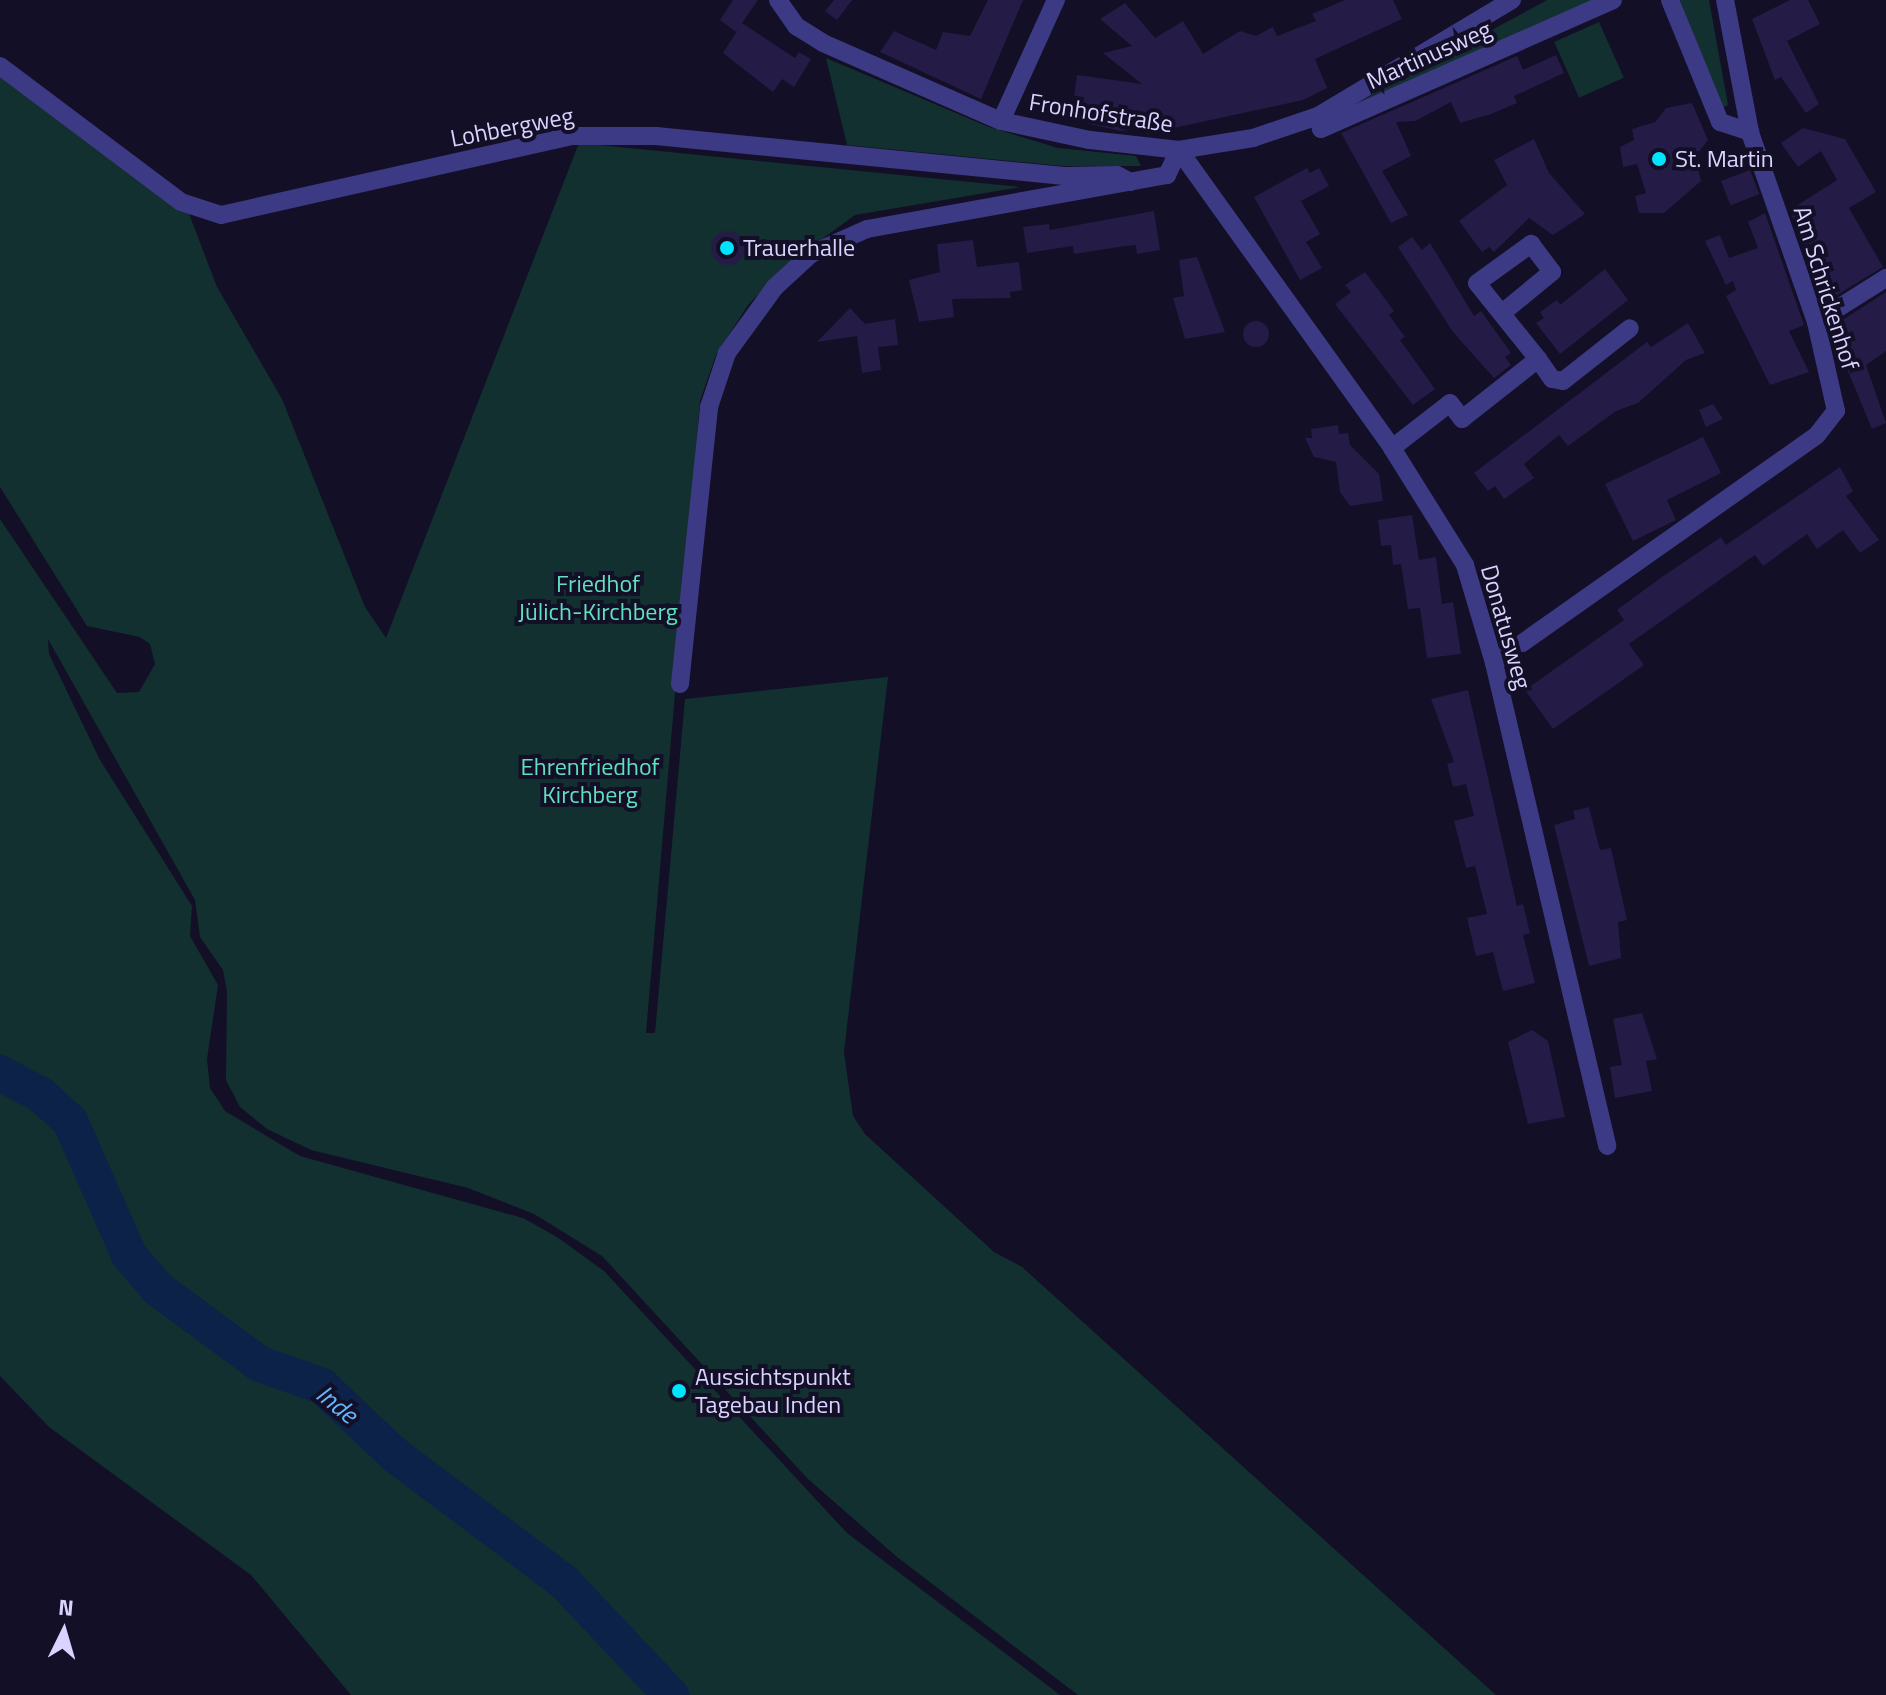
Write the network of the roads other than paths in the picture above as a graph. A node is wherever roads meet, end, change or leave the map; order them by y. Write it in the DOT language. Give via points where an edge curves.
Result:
graph roads {
  1 [pos="778,0"];
  2 [pos="1056,0"];
  3 [pos="1512,0"];
  4 [pos="1613,0"];
  5 [pos="1670,0"];
  6 [pos="1725,0"];
  7 [pos="0,66"];
  8 [pos="1318,116"];
  9 [pos="1001,121"];
  10 [pos="1750,132"];
  11 [pos="1179,150"];
  12 [pos="1130,182"];
  13 [pos="1886,278"];
  14 [pos="1502,313"];
  15 [pos="1816,322"];
  16 [pos="1630,328"];
  17 [pos="1538,359"];
  18 [pos="1392,448"];
  19 [pos="1494,663"];
  20 [pos="680,684"];
  21 [pos="1607,1146"];
  1 -- 9 [label="street, Fronhofstraße" via="796,26 823,43"];
  2 -- 9 [label="street"];
  3 -- 8 [label="street, Fronhofstraße"];
  4 -- 8 [label="street, Martinusweg" via="1321,129"];
  5 -- 10 [label="street" via="1720,122"];
  6 -- 10 [label="street, Am Schrickenhof"];
  7 -- 12 [label="street, Lohbergweg" via="181,202 221,215 572,136 656,136 1064,176 1117,175"];
  8 -- 11 [label="street, Fronhofstraße" via="1253,138"];
  9 -- 11 [label="street, Fronhofstraße" via="1090,140"];
  10 -- 15 [label="street, Am Schrickenhof"];
  11 -- 12 [label="street, Lohbergweg" via="1167,175"];
  11 -- 18 [label="street, Donatusweg"];
  12 -- 20 [label="street, Lohbergweg" via="867,229 811,254 775,287 727,353 709,407"];
  13 -- 15 [label="street"];
  14 -- 17 [label="street"];
  15 -- 19 [label="street, Am Schrickenhof" via="1836,411 1817,435"];
  16 -- 17 [label="street" via="1563,381 1552,379"];
  17 -- 18 [label="street" via="1462,419 1450,403"];
  18 -- 19 [label="street, Donatusweg" via="1465,565"];
  19 -- 21 [label="street, Donatusweg"];
}
